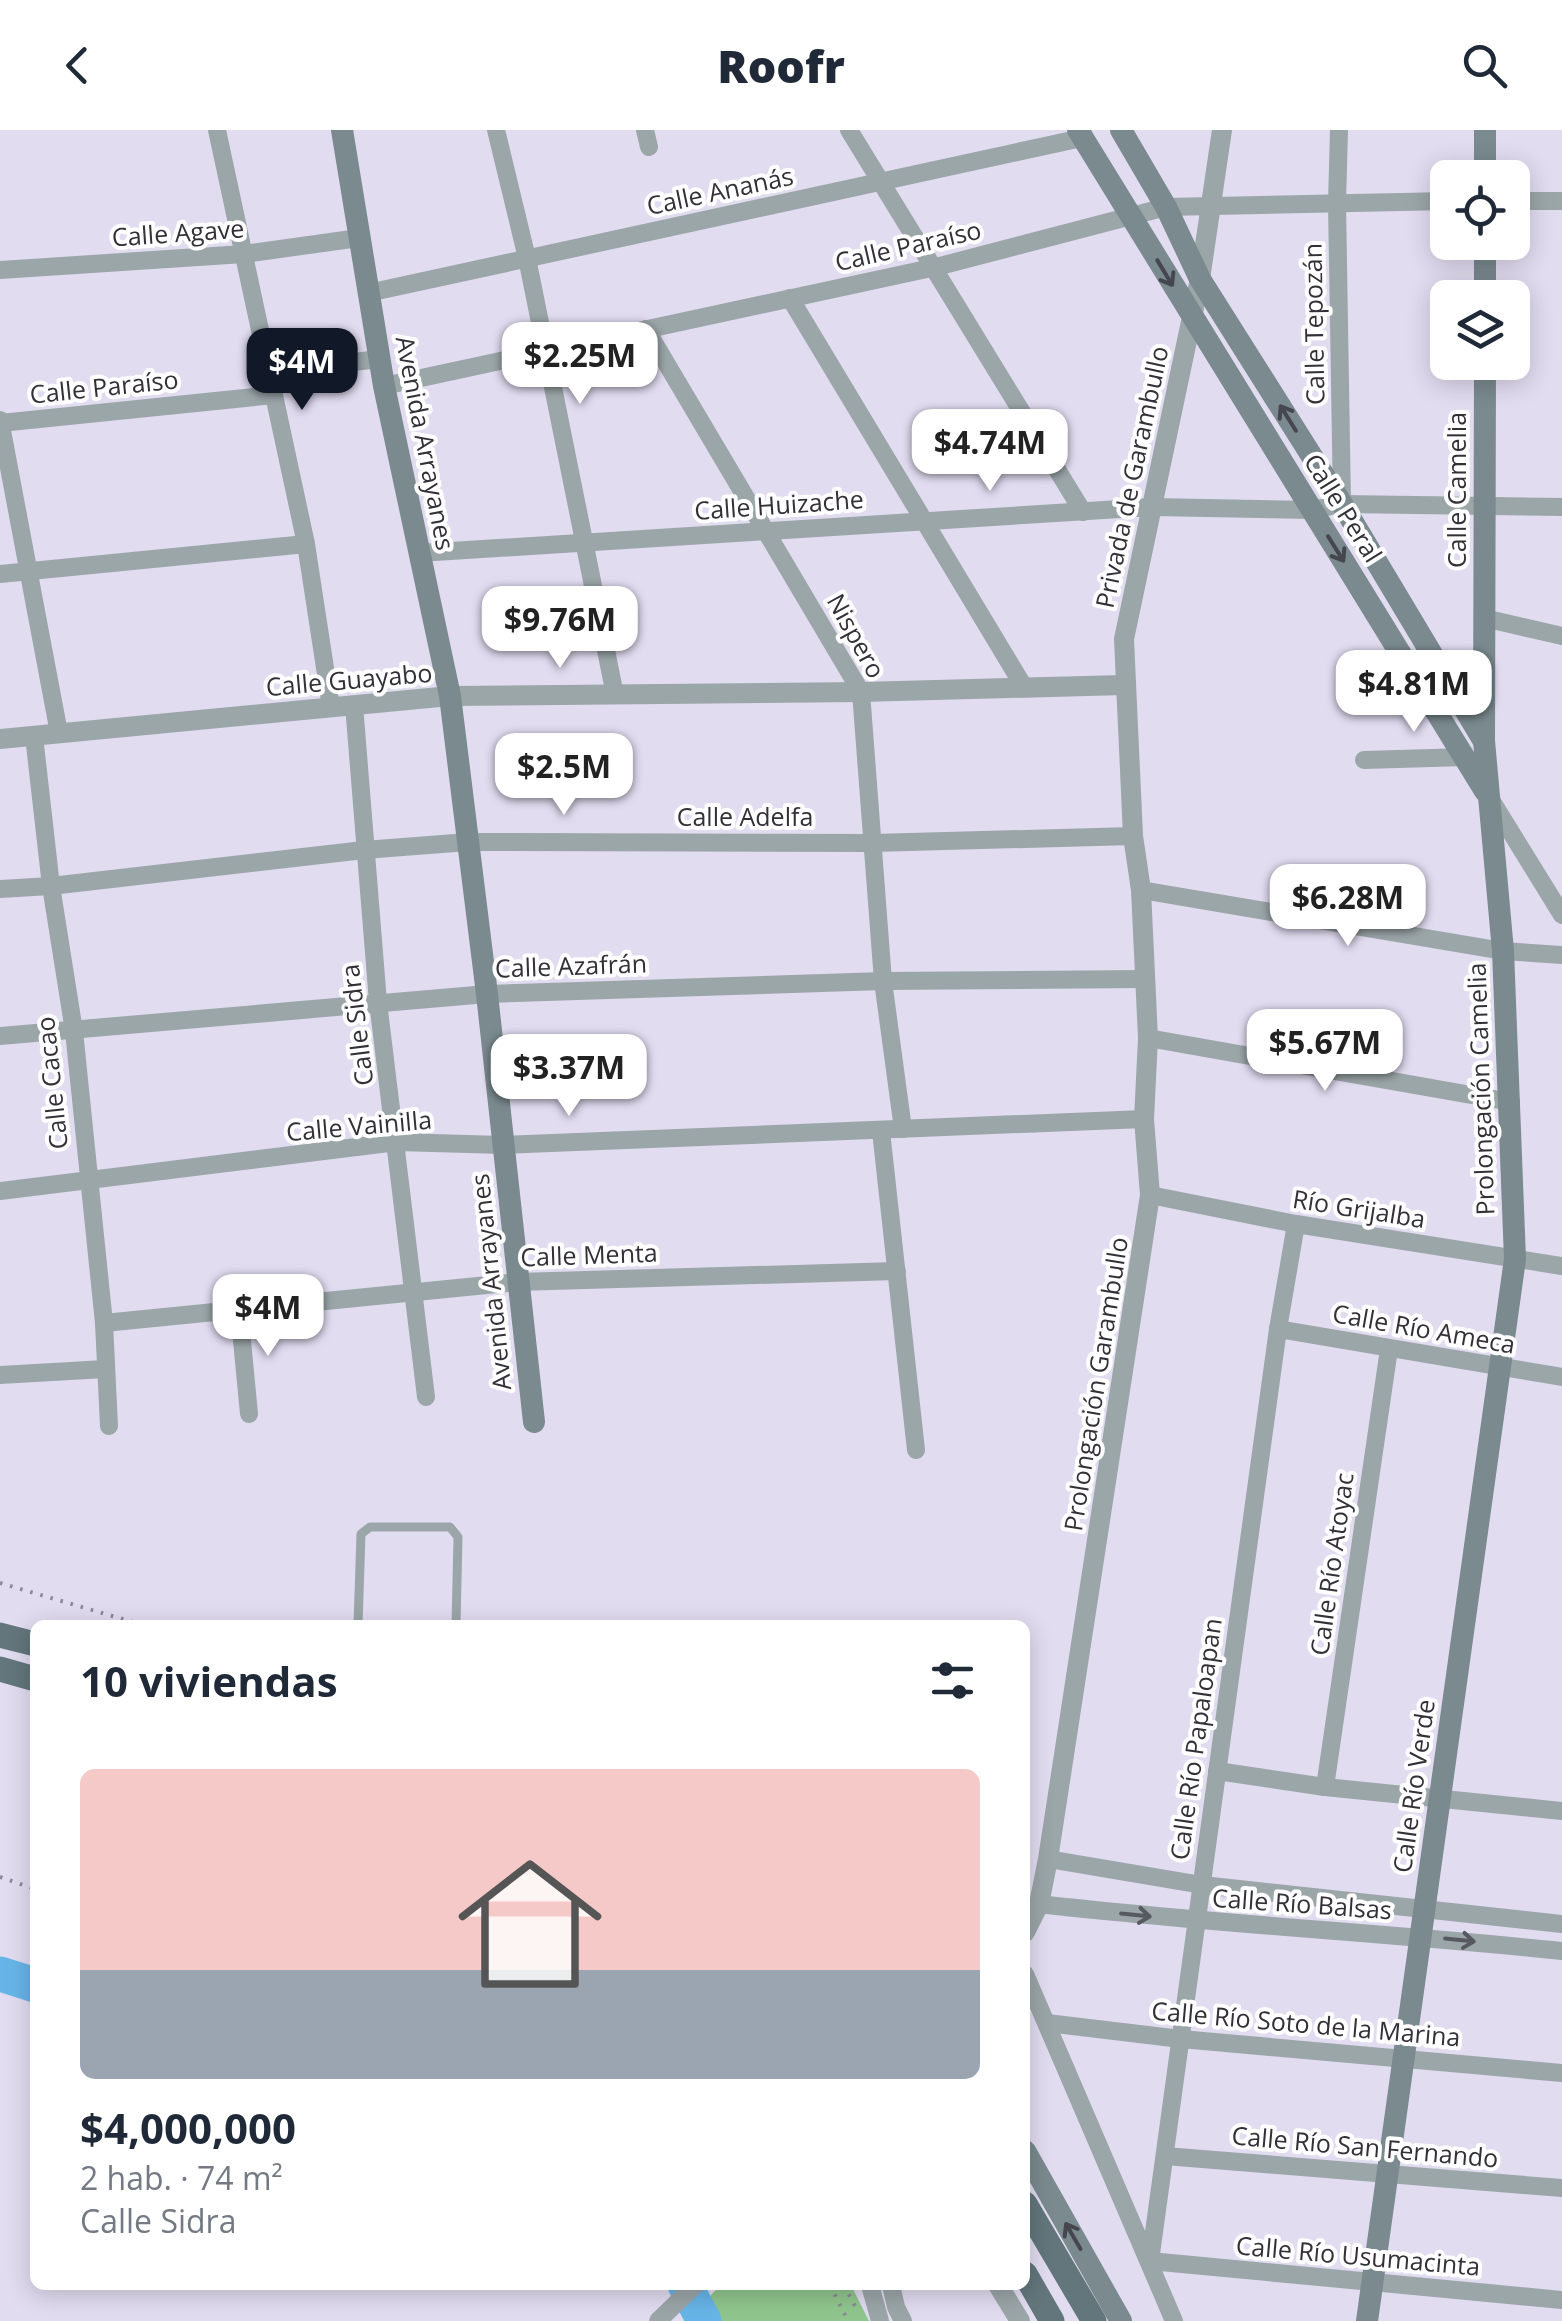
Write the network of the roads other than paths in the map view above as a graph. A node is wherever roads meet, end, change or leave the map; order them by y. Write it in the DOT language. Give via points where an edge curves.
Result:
graph roads {
  1 [pos="217,130"];
  2 [pos="342,130"];
  3 [pos="496,130"];
  4 [pos="850,130"];
  5 [pos="1120,130"];
  6 [pos="1222,130"];
  7 [pos="1339,130"];
  8 [pos="1485,130"];
  9 [pos="1080,134"];
  10 [pos="1486,160"];
  11 [pos="882,181"];
  12 [pos="1430,201"];
  13 [pos="1530,201"];
  14 [pos="1562,201"];
  15 [pos="1337,203"];
  16 [pos="1210,205"];
  17 [pos="1166,207"];
  18 [pos="1131,216"];
  19 [pos="360,238"];
  20 [pos="244,254"];
  21 [pos="527,258"];
  22 [pos="936,267"];
  23 [pos="0,270"];
  24 [pos="1200,279"];
  25 [pos="368,293"];
  26 [pos="790,298"];
  27 [pos="1191,318"];
  28 [pos="646,329"];
  29 [pos="544,351"];
  30 [pos="380,358"];
  31 [pos="270,372"];
  32 [pos="1485,380"];
  33 [pos="384,386"];
  34 [pos="274,394"];
  35 [pos="0,422"];
  36 [pos="1342,504"];
  37 [pos="1562,506"];
  38 [pos="1152,507"];
  39 [pos="1484,507"];
  40 [pos="1312,510"];
  41 [pos="1082,512"];
  42 [pos="922,522"];
  43 [pos="767,531"];
  44 [pos="582,543"];
  45 [pos="306,544"];
  46 [pos="419,553"];
  47 [pos="30,571"];
  48 [pos="0,574"];
  49 [pos="1484,618"];
  50 [pos="1562,636"];
  51 [pos="1124,685"];
  52 [pos="1024,687"];
  53 [pos="862,692"];
  54 [pos="615,695"];
  55 [pos="450,696"];
  56 [pos="354,705"];
  57 [pos="330,707"];
  58 [pos="60,733"];
  59 [pos="34,736"];
  60 [pos="0,739"];
  61 [pos="1475,749"];
  62 [pos="1364,760"];
  63 [pos="1491,800"];
  64 [pos="1133,836"];
  65 [pos="468,842"];
  66 [pos="873,842"];
  67 [pos="364,850"];
  68 [pos="51,886"];
  69 [pos="0,889"];
  70 [pos="1141,890"];
  71 [pos="1562,914"];
  72 [pos="1503,950"];
  73 [pos="1562,955"];
  74 [pos="1145,979"];
  75 [pos="883,981"];
  76 [pos="487,994"];
  77 [pos="378,1002"];
  78 [pos="74,1031"];
  79 [pos="0,1036"];
  80 [pos="1148,1038"];
  81 [pos="1511,1102"];
  82 [pos="1144,1119"];
  83 [pos="903,1129"];
  84 [pos="881,1132"];
  85 [pos="396,1142"];
  86 [pos="503,1145"];
  87 [pos="87,1183"];
  88 [pos="0,1191"];
  89 [pos="1150,1194"];
  90 [pos="1296,1224"];
  91 [pos="1515,1259"];
  92 [pos="1562,1266"];
  93 [pos="897,1270"];
  94 [pos="517,1282"];
  95 [pos="415,1292"];
  96 [pos="239,1309"];
  97 [pos="104,1322"];
  98 [pos="1278,1329"];
  99 [pos="1389,1349"];
  100 [pos="105,1369"];
  101 [pos="1500,1369"];
  102 [pos="0,1375"];
  103 [pos="1562,1378"];
  104 [pos="426,1398"];
  105 [pos="249,1414"];
  106 [pos="534,1422"];
  107 [pos="110,1426"];
  108 [pos="916,1450"];
  109 [pos="358,1620"];
  110 [pos="456,1620"];
  111 [pos="0,1635"];
  112 [pos="30,1643"];
  113 [pos="0,1669"];
  114 [pos="30,1677"];
  115 [pos="1217,1772"];
  116 [pos="1325,1787"];
  117 [pos="1440,1798"];
  118 [pos="1562,1811"];
  119 [pos="1048,1859"];
  120 [pos="1202,1885"];
  121 [pos="1040,1904"];
  122 [pos="1425,1908"];
  123 [pos="1196,1922"];
  124 [pos="1030,1923"];
  125 [pos="1562,1924"];
  126 [pos="1421,1936"];
  127 [pos="1562,1951"];
  128 [pos="1030,1986"];
  129 [pos="1046,2023"];
  130 [pos="1180,2039"];
  131 [pos="1404,2059"];
  132 [pos="1562,2072"];
  133 [pos="1165,2156"];
  134 [pos="1030,2160"];
  135 [pos="1388,2174"];
  136 [pos="1562,2188"];
  137 [pos="1030,2212"];
  138 [pos="1150,2262"];
  139 [pos="1373,2282"];
  140 [pos="1030,2283"];
  141 [pos="690,2290"];
  142 [pos="871,2290"];
  143 [pos="892,2290"];
  144 [pos="1001,2290"];
  145 [pos="1562,2300"];
  146 [pos="658,2321"];
  147 [pos="880,2321"];
  148 [pos="902,2321"];
  149 [pos="1020,2321"];
  150 [pos="1052,2321"];
  151 [pos="1094,2321"];
  152 [pos="1121,2321"];
  153 [pos="1174,2321"];
  154 [pos="1368,2321"];
  1 -- 20 [label="street"];
  2 -- 19 [label="main road, Avenida Arrayanes"];
  3 -- 21 [label="street"];
  4 -- 11 [label="street"];
  5 -- 17 [label="main road, Calle Peral"];
  6 -- 16 [label="street, Privada de Garambullo"];
  7 -- 15 [label="street, Calle Tepozán"];
  8 -- 10 [label="main road"];
  9 -- 11 [label="street, Calle Ananás"];
  9 -- 18 [label="main road, Calle Peral"];
  11 -- 21 [label="street, Calle Ananás"];
  11 -- 22 [label="street"];
  12 -- 15 [label="street, Calle Paraíso"];
  13 -- 14 [label="street"];
  15 -- 16 [label="street, Calle Paraíso"];
  15 -- 36 [label="street, Calle Tepozán"];
  16 -- 17 [label="street, Calle Paraíso"];
  16 -- 24 [label="street, Privada de Garambullo"];
  17 -- 18 [label="street, Calle Paraíso"];
  17 -- 24 [label="main road, Calle Peral"];
  18 -- 22 [label="street, Calle Paraíso"];
  18 -- 27 [label="main road, Calle Peral, one-way"];
  19 -- 20 [label="street, Calle Agave"];
  19 -- 25 [label="main road, Avenida Arrayanes"];
  20 -- 23 [label="street, Calle Agave"];
  20 -- 31 [label="street"];
  21 -- 25 [label="street, Calle Ananás"];
  21 -- 29 [label="street"];
  22 -- 26 [label="street, Calle Paraíso"];
  22 -- 41 [label="street"];
  24 -- 27 [label="street, Privada de Garambullo"];
  36 -- 24 [label="main road, Calle Peral, one-way"];
  25 -- 30 [label="main road, Avenida Arrayanes"];
  26 -- 28 [label="street, Calle Paraíso"];
  26 -- 42 [label="street"];
  27 -- 38 [label="street, Privada de Garambullo"];
  27 -- 40 [label="main road, Calle Peral"];
  28 -- 29 [label="street, Calle Paraíso"];
  28 -- 43 [label="street, Nispero"];
  29 -- 33 [label="street, Calle Paraíso"];
  29 -- 44 [label="street"];
  30 -- 31 [label="street"];
  30 -- 33 [label="main road, Avenida Arrayanes"];
  31 -- 34 [label="street"];
  32 -- 39 [label="main road, Calle Camelia"];
  33 -- 46 [label="main road, Avenida Arrayanes"];
  34 -- 35 [label="street, Calle Paraíso"];
  34 -- 45 [label="street"];
  35 -- 47 [label="street"];
  36 -- 39 [label="street, Calle Huizache"];
  36 -- 40 [label="street, Calle Huizache"];
  36 -- 61 [label="main road, Calle Peral"];
  37 -- 39 [label="street, Calle Huizache"];
  38 -- 40 [label="street, Calle Huizache"];
  38 -- 41 [label="street, Calle Huizache"];
  38 -- 51 [label="street, Privada de Garambullo" via="1124,639"];
  39 -- 49 [label="main road, Calle Camelia"];
  40 -- 61 [label="main road, Calle Peral, one-way"];
  41 -- 42 [label="street, Calle Huizache"];
  42 -- 43 [label="street, Calle Huizache"];
  42 -- 52 [label="street"];
  43 -- 44 [label="street, Calle Huizache"];
  43 -- 53 [label="street, Nispero"];
  44 -- 46 [label="street, Calle Huizache"];
  44 -- 54 [label="street"];
  45 -- 47 [label="street"];
  45 -- 57 [label="street"];
  46 -- 55 [label="main road, Avenida Arrayanes"];
  47 -- 48 [label="street"];
  47 -- 58 [label="street"];
  49 -- 50 [label="street"];
  49 -- 61 [label="main road"];
  51 -- 52 [label="street, Calle Guayabo"];
  51 -- 64 [label="street, Privada de Garambullo"];
  52 -- 53 [label="street, Calle Guayabo"];
  53 -- 54 [label="street, Calle Guayabo"];
  53 -- 66 [label="street, Nispero"];
  54 -- 55 [label="street, Calle Guayabo"];
  55 -- 56 [label="street, Calle Guayabo"];
  55 -- 65 [label="main road, Avenida Arrayanes"];
  56 -- 57 [label="street, Calle Guayabo"];
  56 -- 67 [label="street, Calle Sidra"];
  57 -- 58 [label="street, Calle Guayabo"];
  58 -- 59 [label="street, Calle Guayabo"];
  59 -- 60 [label="street, Calle Guayabo"];
  59 -- 68 [label="street, Calle Cacao"];
  61 -- 62 [label="street"];
  61 -- 63 [label="main road, Calle Peral"];
  63 -- 71 [label="street, Calle Peral"];
  63 -- 72 [label="main road, Prolongación Camelia"];
  64 -- 66 [label="street, Calle Adelfa"];
  64 -- 70 [label="street, Prolongación Garambullo"];
  65 -- 66 [label="street, Calle Adelfa"];
  65 -- 67 [label="street, Calle Adelfa"];
  65 -- 76 [label="main road, Avenida Arrayanes"];
  66 -- 75 [label="street, Nispero"];
  67 -- 68 [label="street, Calle Adelfa"];
  67 -- 77 [label="street, Calle Sidra"];
  68 -- 69 [label="street, Calle Adelfa"];
  68 -- 78 [label="street, Calle Cacao"];
  70 -- 72 [label="street"];
  70 -- 74 [label="street, Prolongación Garambullo"];
  72 -- 73 [label="street"];
  72 -- 81 [label="main road, Prolongación Camelia"];
  74 -- 75 [label="street, Calle Azafrán"];
  74 -- 80 [label="street, Prolongación Garambullo"];
  75 -- 76 [label="street, Calle Azafrán"];
  75 -- 83 [label="street, Nispero"];
  76 -- 77 [label="street, Calle Azafrán"];
  76 -- 86 [label="main road, Avenida Arrayanes"];
  77 -- 78 [label="street, Calle Azafrán"];
  77 -- 85 [label="street, Calle Sidra"];
  78 -- 79 [label="street, Calle Azafrán"];
  78 -- 87 [label="street, Calle Cacao"];
  80 -- 81 [label="street"];
  80 -- 82 [label="street, Prolongación Garambullo"];
  81 -- 91 [label="main road, Prolongación Camelia"];
  82 -- 83 [label="street, Calle Vainilla"];
  82 -- 89 [label="street, Prolongación Garambullo"];
  83 -- 84 [label="street, Calle Vainilla"];
  84 -- 86 [label="street, Calle Vainilla"];
  84 -- 93 [label="street"];
  85 -- 86 [label="street, Calle Vainilla"];
  85 -- 87 [label="street, Calle Vainilla"];
  85 -- 95 [label="street, Calle Sidra"];
  86 -- 94 [label="main road, Avenida Arrayanes"];
  87 -- 88 [label="street, Calle Vainilla"];
  87 -- 97 [label="street, Calle Cacao"];
  89 -- 90 [label="street, Río Grijalba"];
  89 -- 119 [label="street, Prolongación Garambullo"];
  90 -- 91 [label="street, Río Grijalba"];
  90 -- 98 [label="street, Calle Río Papaloapan"];
  91 -- 92 [label="street, Río Grijalba"];
  91 -- 101 [label="main road, Calle Río Verde"];
  93 -- 94 [label="street, Calle Menta"];
  93 -- 108 [label="street"];
  94 -- 95 [label="street, Calle Menta"];
  94 -- 106 [label="main road, Avenida Arrayanes"];
  95 -- 96 [label="street, Calle Menta"];
  95 -- 104 [label="street, Calle Sidra"];
  96 -- 97 [label="street, Calle Menta"];
  96 -- 105 [label="street"];
  97 -- 100 [label="street, Calle Cacao"];
  98 -- 99 [label="street, Calle Río Ameca"];
  98 -- 115 [label="street, Calle Río Papaloapan"];
  99 -- 101 [label="street, Calle Río Ameca"];
  99 -- 116 [label="street, Calle Río Atoyac"];
  100 -- 102 [label="street"];
  100 -- 107 [label="street, Calle Cacao"];
  101 -- 103 [label="street, Calle Río Ameca"];
  101 -- 117 [label="main road, Calle Río Verde"];
  109 -- 110 [label="lane" via="360,1534 370,1527 450,1527 458,1537"];
  111 -- 112 [label="main road"];
  113 -- 114 [label="main road"];
  115 -- 116 [label="street"];
  115 -- 120 [label="street, Calle Río Papaloapan"];
  116 -- 117 [label="street"];
  117 -- 118 [label="street"];
  117 -- 122 [label="main road, Calle Río Verde"];
  119 -- 120 [label="street, Calle Río Balsas"];
  119 -- 121 [label="street, Prolongación Garambullo"];
  120 -- 122 [label="street, Calle Río Balsas"];
  120 -- 123 [label="street, Calle Río Papaloapan"];
  121 -- 123 [label="street, Calle Río Balsas, one-way"];
  121 -- 124 [label="street, Prolongación Garambullo"];
  122 -- 125 [label="street, Calle Río Balsas"];
  122 -- 126 [label="main road, Calle Río Verde"];
  123 -- 126 [label="street, Calle Río Balsas"];
  123 -- 130 [label="street, Calle Río Papaloapan"];
  126 -- 127 [label="street, Calle Río Balsas, one-way"];
  126 -- 131 [label="main road, Calle Río Verde"];
  128 -- 129 [label="street"];
  129 -- 130 [label="street, Calle Río Soto de la Marina"];
  129 -- 138 [label="street"];
  130 -- 131 [label="street, Calle Río Soto de la Marina"];
  130 -- 133 [label="street, Calle Río Papaloapan"];
  131 -- 132 [label="street, Calle Río Soto de la Marina"];
  131 -- 135 [label="main road, Calle Río Verde"];
  133 -- 135 [label="street, Calle Río San Fernando"];
  133 -- 138 [label="street, Calle Río Papaloapan"];
  152 -- 134 [label="main road, one-way"];
  135 -- 136 [label="street, Calle Río San Fernando"];
  135 -- 139 [label="main road, Calle Río Verde"];
  137 -- 151 [label="main road"];
  138 -- 139 [label="street, Calle Río Usumacinta"];
  138 -- 153 [label="street"];
  139 -- 145 [label="street, Calle Río Usumacinta"];
  139 -- 154 [label="main road, Calle Río Verde"];
  140 -- 150 [label="main road"];
  141 -- 146 [label="street"];
  142 -- 147 [label="street"];
  143 -- 148 [label="street"];
  144 -- 149 [label="street"];
}
